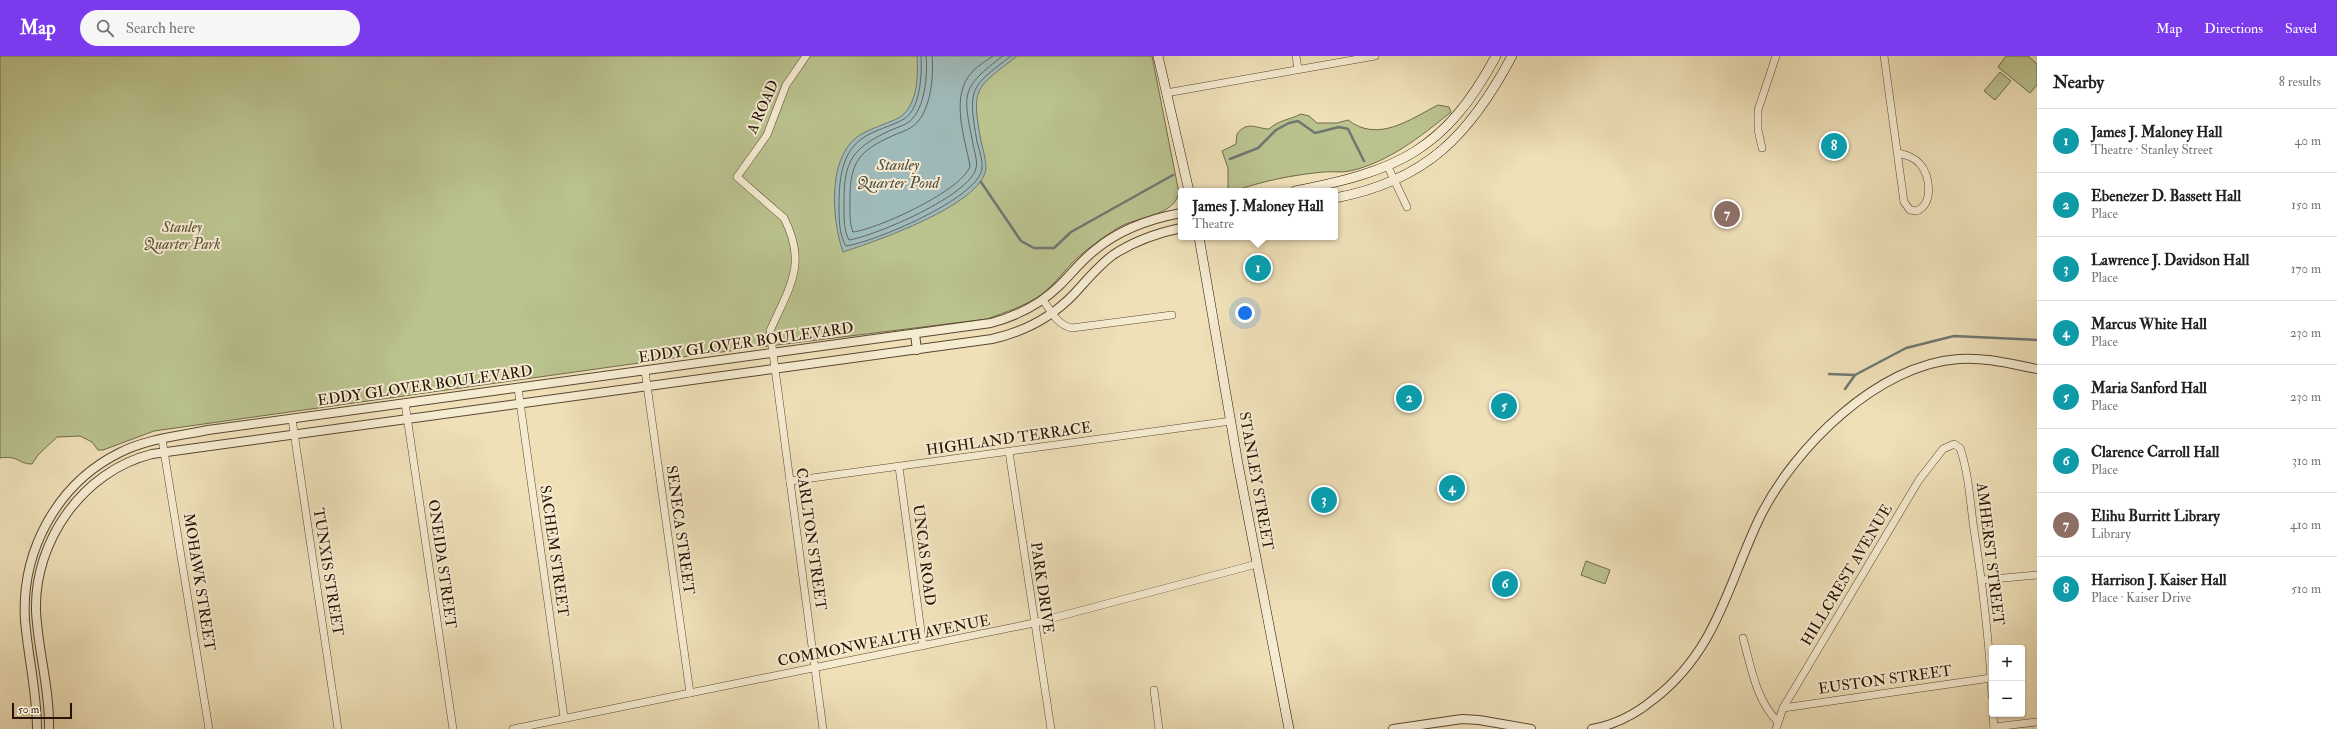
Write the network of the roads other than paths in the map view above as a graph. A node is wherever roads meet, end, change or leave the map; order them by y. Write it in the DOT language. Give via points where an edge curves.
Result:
graph roads {
  1 [pos="806,56"];
  2 [pos="1158,56"];
  3 [pos="1296,56"];
  4 [pos="1375,56"];
  5 [pos="1496,56"];
  6 [pos="1512,56"];
  7 [pos="1776,56"];
  8 [pos="1884,56"];
  9 [pos="1298,69"];
  10 [pos="1166,92"];
  11 [pos="1762,148"];
  12 [pos="1898,153"];
  13 [pos="1388,167"];
  14 [pos="1394,180"];
  15 [pos="1188,188"];
  16 [pos="1310,188"];
  17 [pos="1338,197"];
  18 [pos="1407,207"];
  19 [pos="1178,214"];
  20 [pos="1178,229"];
  21 [pos="1200,240"];
  22 [pos="1043,300"];
  23 [pos="1052,312"];
  24 [pos="1172,315"];
  25 [pos="915,334"];
  26 [pos="917,350"];
  27 [pos="772,354"];
  28 [pos="774,369"];
  29 [pos="2037,369"];
  30 [pos="645,371"];
  31 [pos="647,387"];
  32 [pos="518,388"];
  33 [pos="405,403"];
  34 [pos="520,404"];
  35 [pos="292,419"];
  36 [pos="407,420"];
  37 [pos="1231,421"];
  38 [pos="294,435"];
  39 [pos="162,439"];
  40 [pos="1954,444"];
  41 [pos="164,452"];
  42 [pos="1009,452"];
  43 [pos="899,467"];
  44 [pos="790,481"];
  45 [pos="42,530"];
  46 [pos="53,536"];
  47 [pos="1257,564"];
  48 [pos="2037,575"];
  49 [pos="1982,580"];
  50 [pos="1034,623"];
  51 [pos="1742,638"];
  52 [pos="923,646"];
  53 [pos="1989,656"];
  54 [pos="815,668"];
  55 [pos="1989,678"];
  56 [pos="1154,690"];
  57 [pos="46,692"];
  58 [pos="35,693"];
  59 [pos="690,693"];
  60 [pos="1783,708"];
  61 [pos="564,717"];
  62 [pos="1993,717"];
  63 [pos="2037,722"];
  64 [pos="1777,725"];
  65 [pos="533,727"];
  66 [pos="1994,728"];
  67 [pos="37,729"];
  68 [pos="49,729"];
  69 [pos="209,729"];
  70 [pos="338,729"];
  71 [pos="453,729"];
  72 [pos="513,729"];
  73 [pos="823,729"];
  74 [pos="1051,729"];
  75 [pos="1159,729"];
  76 [pos="1289,729"];
  77 [pos="1393,729"];
  78 [pos="1531,729"];
  79 [pos="1592,729"];
  1 -- 27 [label="street, A ROAD" via="786,85 767,135 737,177 784,218 795,251 796,273 770,331"];
  2 -- 10 [label="main road"];
  3 -- 9 [label="street"];
  4 -- 9 [label="street"];
  5 -- 13 [label="main road" via="1475,92 1451,122 1422,147"];
  6 -- 14 [label="main road" via="1488,99 1464,130 1424,164"];
  7 -- 11 [label="street" via="1758,110 1758,130"];
  8 -- 12 [label="street"];
  9 -- 10 [label="street"];
  10 -- 15 [label="main road"];
  12 -- 12 [label="street" via="1905,205 1910,210 1917,211 1924,206 1928,195 1929,183 1926,172 1910,156"];
  13 -- 14 [label="street"];
  13 -- 16 [label="main road" via="1349,180"];
  14 -- 17 [label="main road"];
  14 -- 18 [label="street"];
  19 -- 22 [label="street, EDDY GLOVER BOULEVARD" via="1142,223 1112,238 1089,254"];
  20 -- 23 [label="street, EDDY GLOVER BOULEVARD" via="1148,237 1118,252"];
  21 -- 37 [label="main road, STANLEY STREET"];
  22 -- 23 [label="street"];
  22 -- 25 [label="street, EDDY GLOVER BOULEVARD" via="997,321"];
  23 -- 24 [label="street" via="1062,324 1072,328"];
  23 -- 26 [label="street, EDDY GLOVER BOULEVARD" via="1026,328 1000,337"];
  25 -- 26 [label="street"];
  25 -- 27 [label="street, EDDY GLOVER BOULEVARD"];
  26 -- 28 [label="street, EDDY GLOVER BOULEVARD"];
  27 -- 28 [label="street, CARLTON STREET"];
  27 -- 30 [label="street, EDDY GLOVER BOULEVARD"];
  28 -- 31 [label="street, EDDY GLOVER BOULEVARD"];
  28 -- 44 [label="street, CARLTON STREET"];
  29 -- 79 [label="street" via="1982,359 1958,359 1930,364 1895,378 1843,413 1808,447 1774,493 1749,541 1714,626 1692,662 1669,686 1641,708 1622,719"];
  30 -- 31 [label="street, SENECA STREET"];
  30 -- 32 [label="street, EDDY GLOVER BOULEVARD"];
  31 -- 34 [label="street, EDDY GLOVER BOULEVARD"];
  31 -- 59 [label="street, SENECA STREET"];
  32 -- 33 [label="street, EDDY GLOVER BOULEVARD"];
  32 -- 34 [label="street, SACHEM STREET"];
  33 -- 35 [label="street, EDDY GLOVER BOULEVARD"];
  33 -- 36 [label="street, ONEIDA STREET"];
  34 -- 36 [label="street, EDDY GLOVER BOULEVARD"];
  34 -- 61 [label="street, SACHEM STREET"];
  35 -- 38 [label="street, TUNXIS STREET"];
  35 -- 39 [label="street, EDDY GLOVER BOULEVARD"];
  36 -- 38 [label="street, EDDY GLOVER BOULEVARD"];
  36 -- 71 [label="street, ONEIDA STREET"];
  37 -- 42 [label="street, HIGHLAND TERRACE"];
  37 -- 47 [label="main road, STANLEY STREET"];
  38 -- 41 [label="street, EDDY GLOVER BOULEVARD"];
  38 -- 70 [label="street, TUNXIS STREET"];
  39 -- 41 [label="street, MOHAWK STREET"];
  39 -- 45 [label="street, EDDY GLOVER BOULEVARD" via="140,444 119,453 82,478 58,504"];
  40 -- 49 [label="street, AMHERST STREET" via="1960,448 1964,458"];
  40 -- 60 [label="street, HILLCREST AVENUE" via="1944,449 1919,480"];
  41 -- 46 [label="street, EDDY GLOVER BOULEVARD" via="144,456 100,479 78,498"];
  41 -- 69 [label="street, MOHAWK STREET"];
  42 -- 43 [label="street, HIGHLAND TERRACE"];
  42 -- 50 [label="street, PARK DRIVE"];
  43 -- 44 [label="street, HIGHLAND TERRACE"];
  43 -- 52 [label="street, UNCAS ROAD"];
  44 -- 54 [label="street, CARLTON STREET"];
  45 -- 46 [label="street"];
  45 -- 58 [label="street, EDDY GLOVER BOULEVARD" via="29,569 25,601 25,620"];
  46 -- 57 [label="street, EDDY GLOVER BOULEVARD" via="38,587 36,611"];
  47 -- 50 [label="street, COMMONWEALTH AVENUE"];
  47 -- 76 [label="main road, STANLEY STREET"];
  48 -- 49 [label="street"];
  49 -- 53 [label="street, AMHERST STREET"];
  50 -- 52 [label="street, COMMONWEALTH AVENUE"];
  50 -- 74 [label="street, PARK DRIVE"];
  51 -- 64 [label="street" via="1759,693"];
  52 -- 54 [label="street, COMMONWEALTH AVENUE"];
  54 -- 59 [label="street, COMMONWEALTH AVENUE"];
  54 -- 73 [label="street, CARLTON STREET"];
  55 -- 60 [label="street, EUSTON STREET"];
  56 -- 75 [label="street"];
  57 -- 58 [label="street"];
  57 -- 68 [label="street, EDDY GLOVER BOULEVARD"];
  58 -- 67 [label="street, EDDY GLOVER BOULEVARD"];
  59 -- 61 [label="street, COMMONWEALTH AVENUE"];
  60 -- 64 [label="street, HILLCREST AVENUE"];
  61 -- 65 [label="street, COMMONWEALTH AVENUE"];
  62 -- 66 [label="street"];
  63 -- 66 [label="street"];
  65 -- 72 [label="street, COMMONWEALTH AVENUE"];
  77 -- 78 [label="street" via="1473,719"];
}
